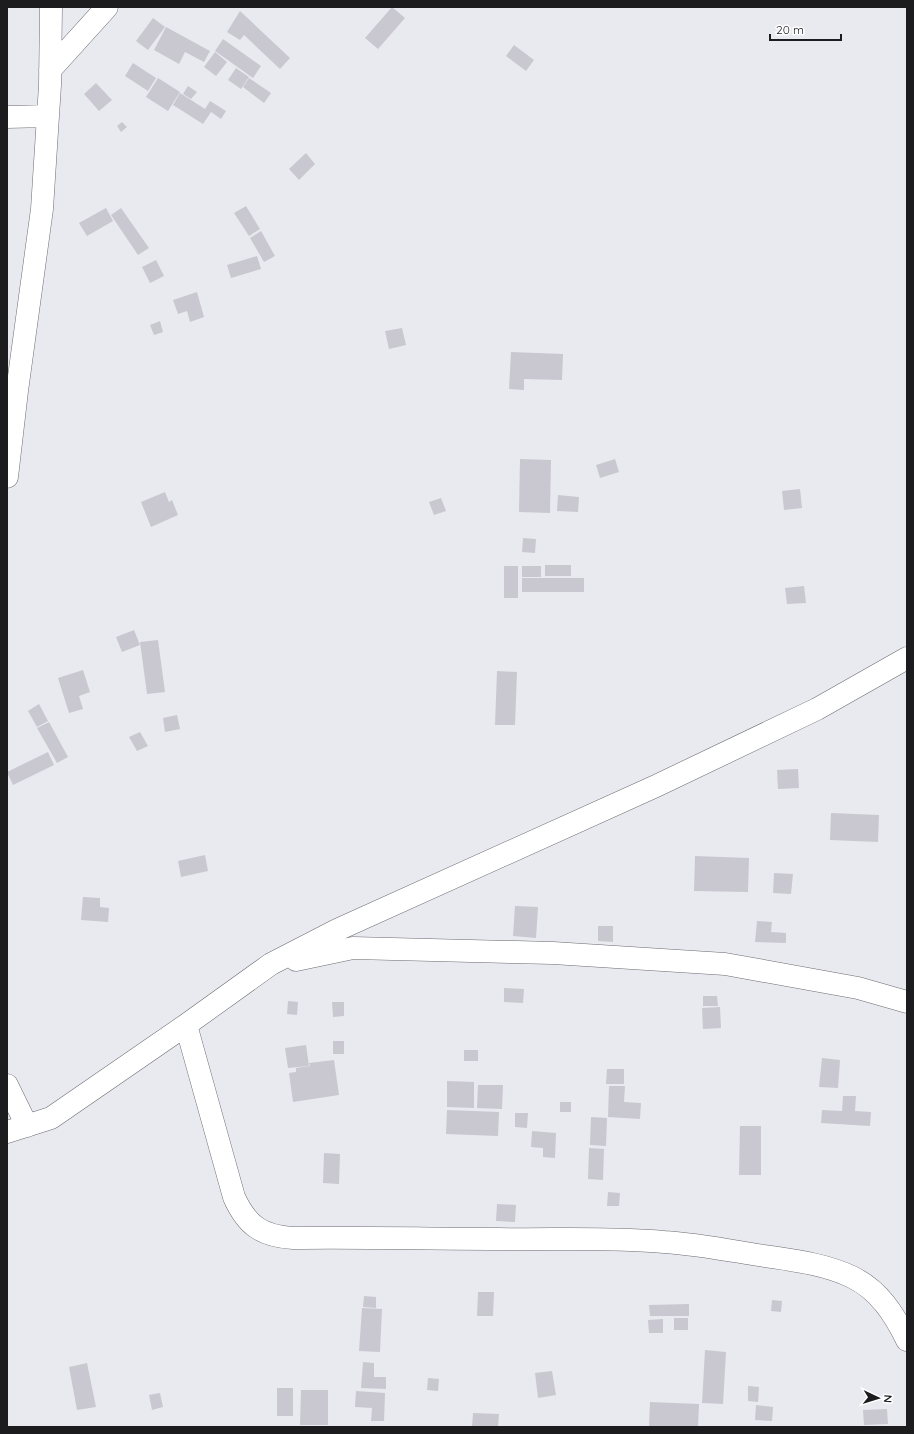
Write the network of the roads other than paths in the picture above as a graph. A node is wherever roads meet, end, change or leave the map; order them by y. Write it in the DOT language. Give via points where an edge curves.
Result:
graph roads {
  1 [pos="51,7"];
  2 [pos="107,7"];
  3 [pos="50,70"];
  4 [pos="48,116"];
  5 [pos="7,117"];
  6 [pos="12,391"];
  7 [pos="7,477"];
  8 [pos="907,658"];
  9 [pos="271,964"];
  10 [pos="907,1002"];
  11 [pos="186,1025"];
  12 [pos="7,1085"];
  13 [pos="17,1129"];
  14 [pos="907,1340"];
  1 -- 3 [label="street"];
  2 -- 3 [label="street"];
  3 -- 4 [label="street"];
  4 -- 5 [label="street"];
  4 -- 6 [label="street" via="42,209"];
  6 -- 7 [label="street"];
  8 -- 9 [label="street" via="816,709 663,783 337,930"];
  9 -- 10 [label="street" via="353,948 561,954 725,964 858,988"];
  9 -- 11 [label="street"];
  11 -- 13 [label="street" via="51,1118"];
  11 -- 14 [label="street" via="234,1197 240,1211 250,1223 263,1232 293,1238 635,1240 693,1244 820,1266 854,1278 883,1300"];
  12 -- 13 [label="street"];
}
